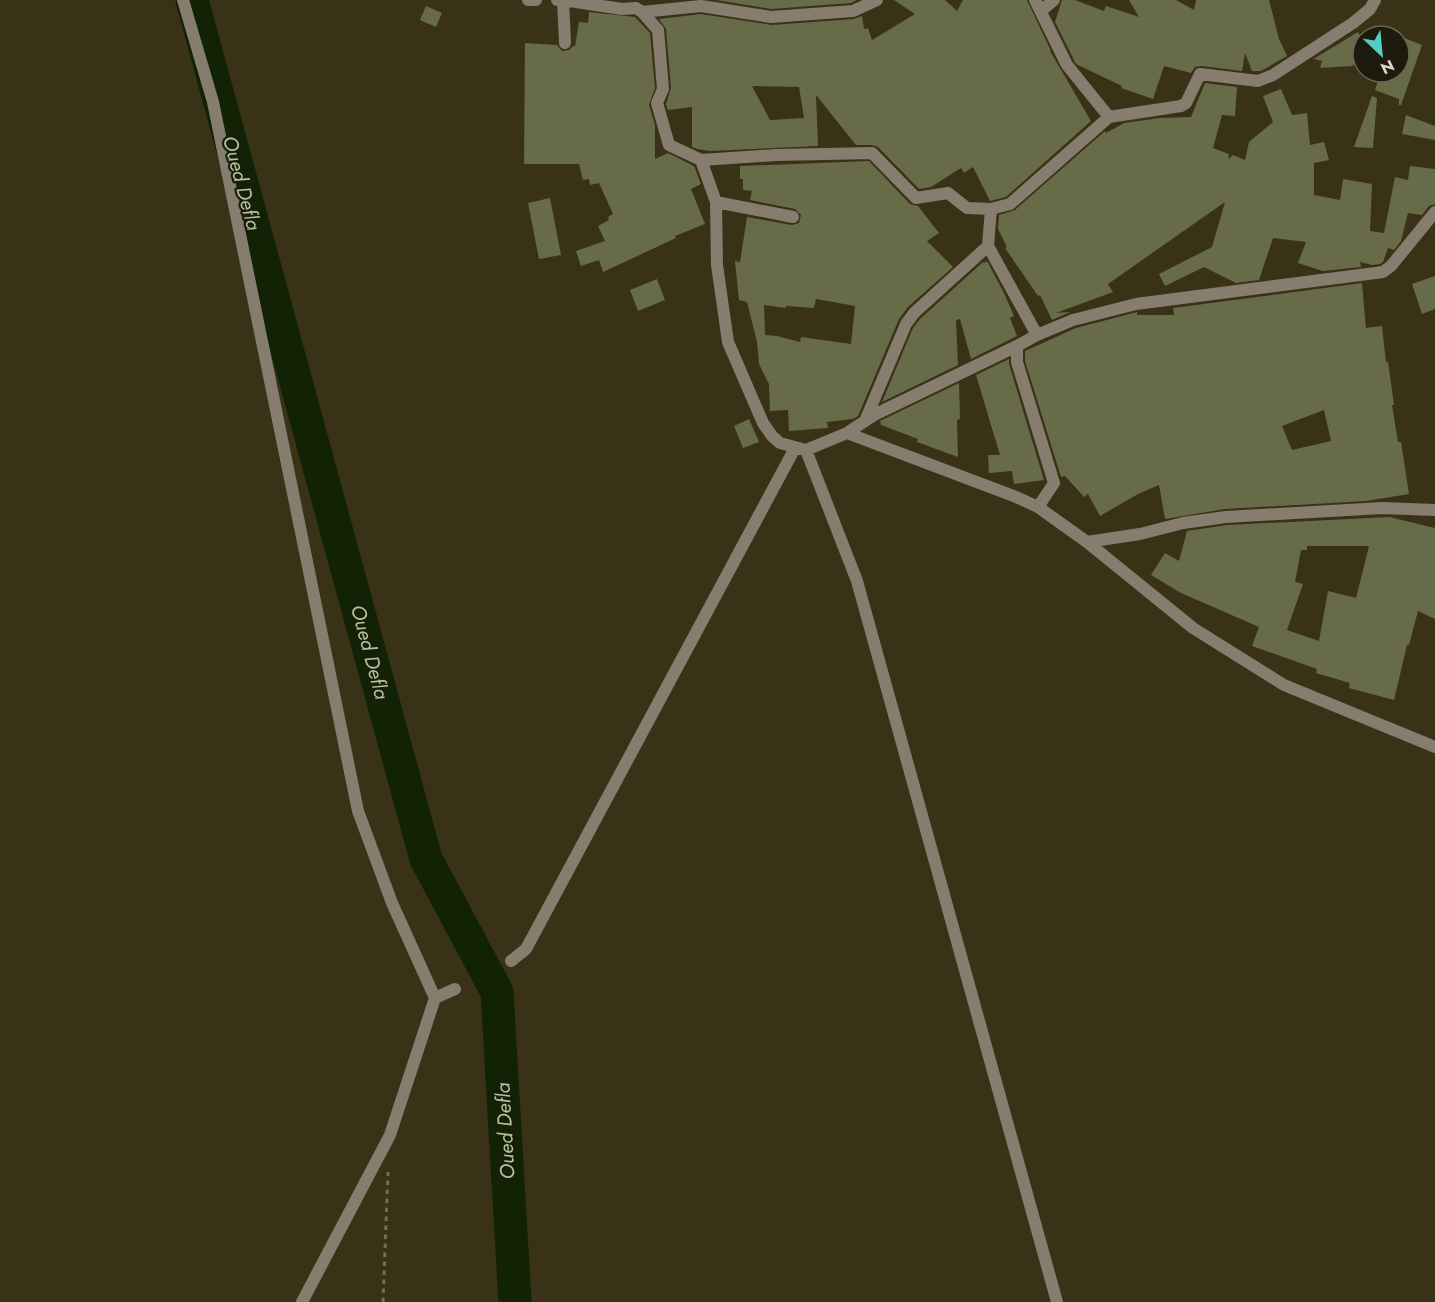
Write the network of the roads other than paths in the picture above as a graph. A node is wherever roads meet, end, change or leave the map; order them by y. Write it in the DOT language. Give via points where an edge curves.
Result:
graph roads {
  1 [pos="183,0"];
  2 [pos="528,0"];
  3 [pos="536,0"];
  4 [pos="555,0"];
  5 [pos="563,0"];
  6 [pos="878,0"];
  7 [pos="1054,0"];
  8 [pos="1375,0"];
  9 [pos="740,5"];
  10 [pos="1038,5"];
  11 [pos="642,12"];
  12 [pos="565,43"];
  13 [pos="1109,117"];
  14 [pos="701,160"];
  15 [pos="716,202"];
  16 [pos="991,209"];
  17 [pos="1435,212"];
  18 [pos="793,217"];
  19 [pos="988,246"];
  20 [pos="1037,334"];
  21 [pos="1017,346"];
  22 [pos="865,421"];
  23 [pos="847,433"];
  24 [pos="800,449"];
  25 [pos="1038,507"];
  26 [pos="1435,510"];
  27 [pos="1087,542"];
  28 [pos="1435,747"];
  29 [pos="511,961"];
  30 [pos="455,989"];
  31 [pos="435,998"];
  32 [pos="302,1302"];
  33 [pos="1057,1302"];
  1 -- 31 [label="street" via="213,102 358,811 392,903"];
  2 -- 3 [label="street"];
  4 -- 5 [label="street"];
  5 -- 11 [label="street" via="636,8"];
  5 -- 12 [label="street"];
  6 -- 9 [label="street" via="853,11 800,16 771,17"];
  7 -- 10 [label="street"];
  8 -- 13 [label="street" via="1353,23 1273,75 1258,81 1200,74 1181,106"];
  9 -- 11 [label="street"];
  10 -- 13 [label="street" via="1067,65"];
  11 -- 14 [label="street" via="658,30 663,89 657,103 669,145"];
  13 -- 16 [label="street" via="1010,204"];
  14 -- 15 [label="street"];
  14 -- 16 [label="street" via="872,153 915,198 948,193 967,208"];
  15 -- 18 [label="street"];
  15 -- 24 [label="street" via="717,265 728,342 763,423 780,443"];
  16 -- 19 [label="street"];
  17 -- 20 [label="street" via="1383,272 1136,304"];
  19 -- 20 [label="street"];
  19 -- 22 [label="street" via="906,324"];
  20 -- 21 [label="street"];
  21 -- 22 [label="street"];
  21 -- 25 [label="street" via="1017,362 1054,483"];
  22 -- 23 [label="street"];
  23 -- 24 [label="street"];
  23 -- 25 [label="street"];
  24 -- 29 [label="street" via="525,949"];
  24 -- 33 [label="street" via="857,581"];
  25 -- 27 [label="street"];
  26 -- 27 [label="street" via="1382,508 1226,517"];
  27 -- 28 [label="street" via="1193,628 1284,685"];
  30 -- 31 [label="street"];
  31 -- 32 [label="street" via="390,1134"];
}
